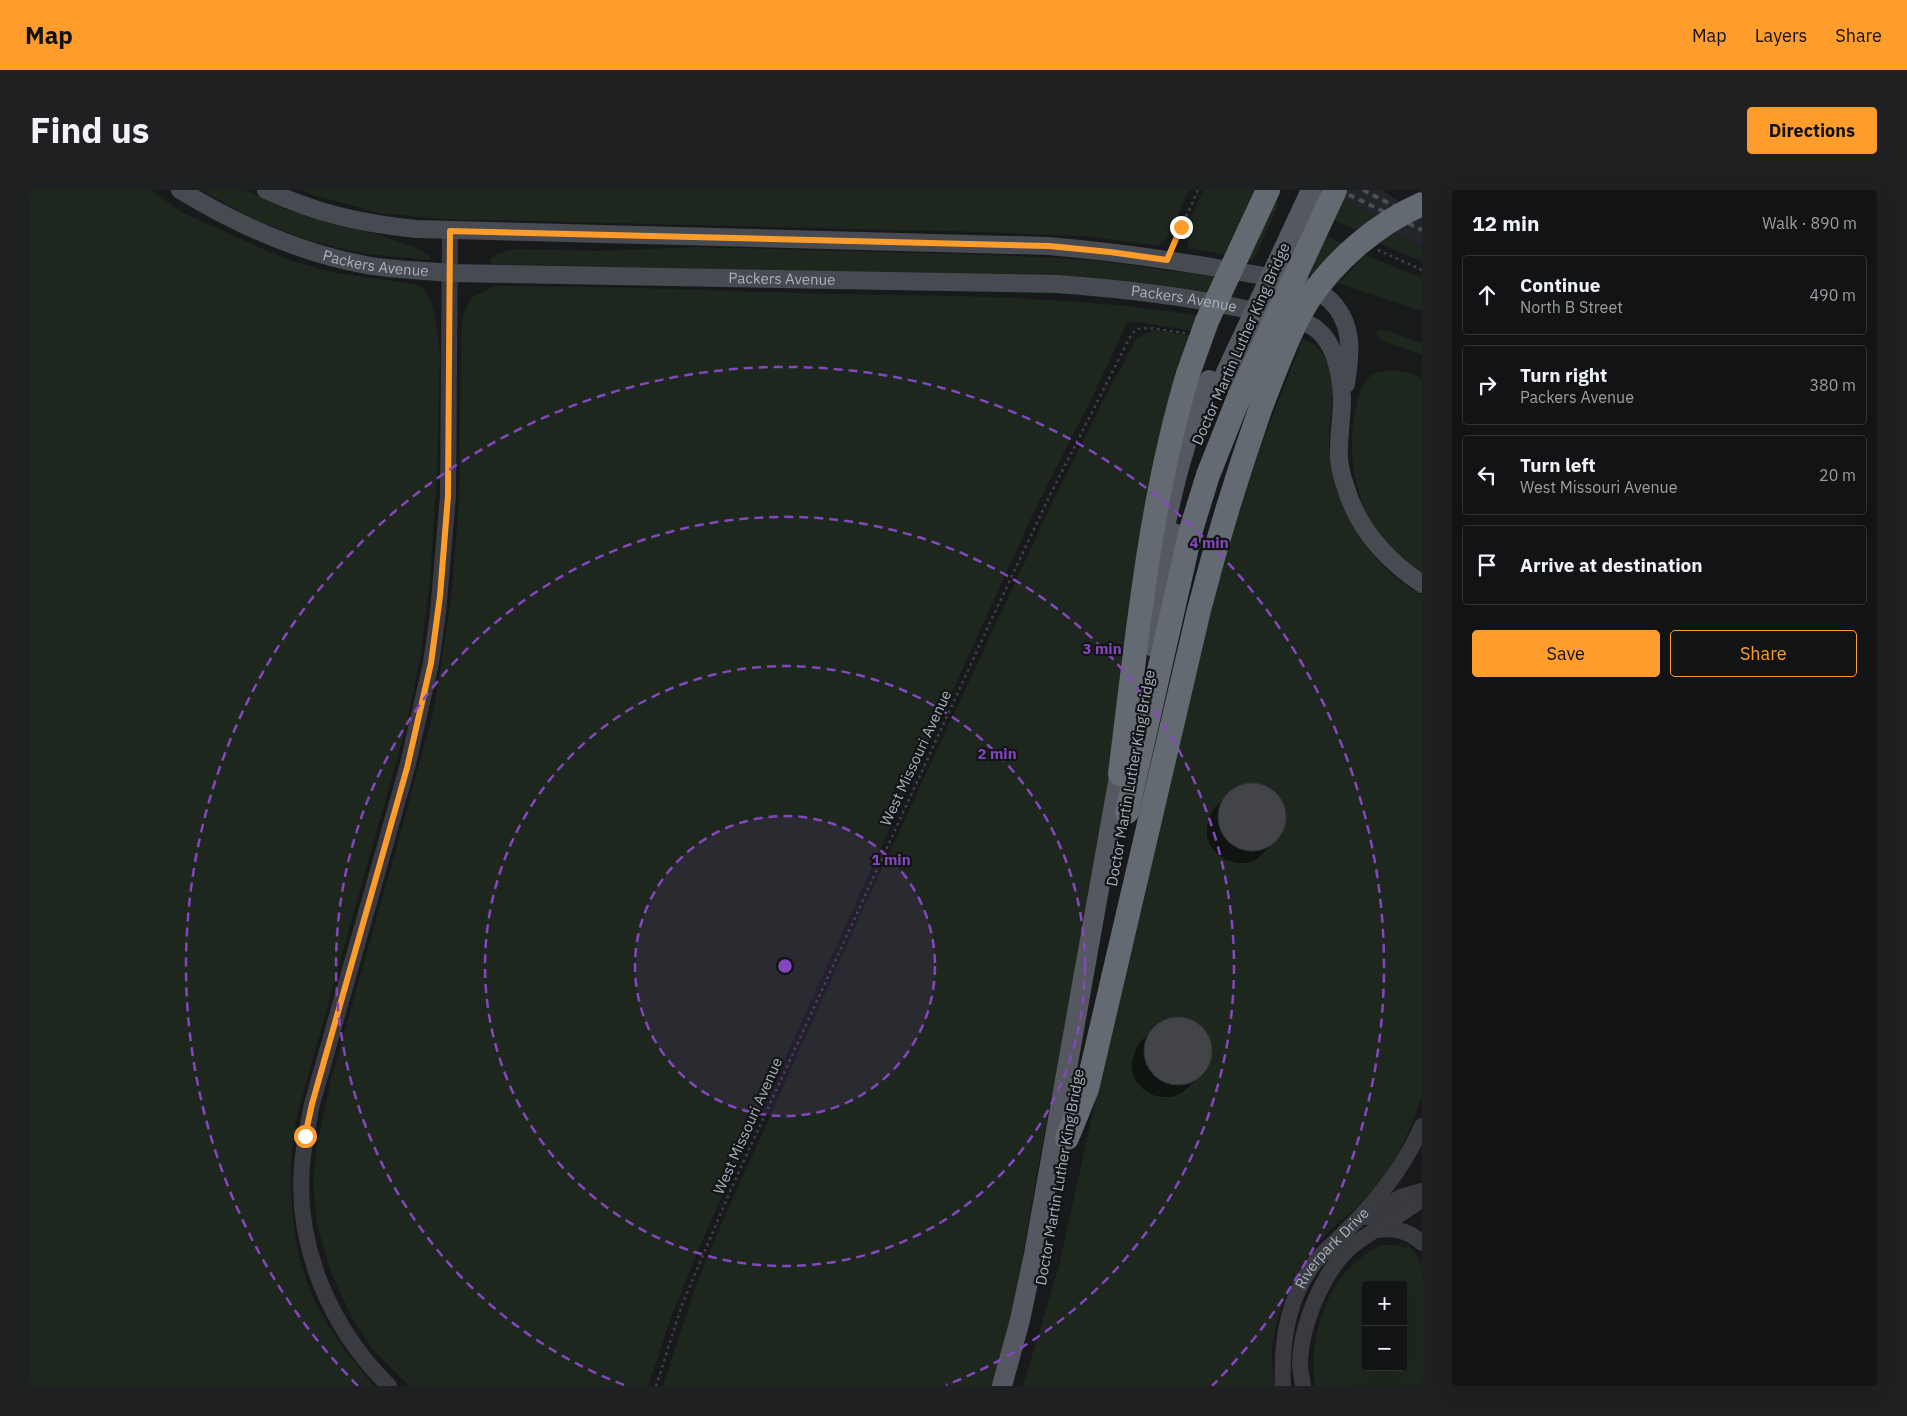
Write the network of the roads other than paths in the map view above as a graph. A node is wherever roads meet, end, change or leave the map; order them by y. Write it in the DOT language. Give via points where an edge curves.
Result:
graph roads {
  1 [pos="180,190"];
  2 [pos="266,190"];
  3 [pos="1268,190"];
  4 [pos="1298,190"];
  5 [pos="1311,190"];
  6 [pos="1336,190"];
  7 [pos="1422,204"];
  8 [pos="450,231"];
  9 [pos="449,273"];
  10 [pos="1214,384"];
  11 [pos="1342,398"];
  12 [pos="1422,584"];
  13 [pos="1120,774"];
  14 [pos="1126,812"];
  15 [pos="1422,1126"];
  16 [pos="1067,1138"];
  17 [pos="1422,1191"];
  18 [pos="1422,1199"];
  19 [pos="1353,1225"];
  20 [pos="1376,1230"];
  21 [pos="1422,1243"];
  22 [pos="1016,1360"];
  23 [pos="389,1386"];
  24 [pos="1002,1386"];
  25 [pos="1014,1386"];
  26 [pos="1283,1386"];
  27 [pos="1303,1386"];
  1 -- 9 [label="main road, Packers Avenue" via="222,215 282,242 324,255 367,266"];
  2 -- 8 [label="main road, Packers Avenue" via="300,205 344,218"];
  3 -- 10 [label="highway, bridge" via="1208,321"];
  4 -- 10 [label="main road, Doctor Martin Luther King Bridge"];
  5 -- 10 [label="main road, Doctor Martin Luther King Bridge, bridge"];
  6 -- 10 [label="highway, bridge"];
  7 -- 16 [label="highway, bridge" via="1386,223 1360,243 1328,276 1310,299 1293,330 1262,404 1243,456 1199,610 1087,1089"];
  8 -- 9 [label="street"];
  8 -- 11 [label="main road, Packers Avenue" via="1049,246 1167,260 1275,279 1305,286 1321,294 1336,306 1344,320 1350,354"];
  9 -- 11 [label="main road, Packers Avenue" via="1057,284 1122,288 1220,303 1310,325 1330,346 1338,368"];
  9 -- 23 [label="street" via="448,496 431,663 407,768 312,1104 302,1166 305,1228 319,1282 355,1348"];
  10 -- 13 [label="highway" via="1177,412 1156,510"];
  10 -- 14 [label="highway" via="1208,475 1191,530"];
  11 -- 12 [label="main road, Packers Avenue" via="1339,460 1352,504 1382,551"];
  13 -- 22 [label="main road, Doctor Martin Luther King Bridge"];
  14 -- 16 [label="main road, Doctor Martin Luther King Bridge"];
  15 -- 19 [label="street, Riverpark Drive" via="1396,1174"];
  16 -- 22 [label="main road, Doctor Martin Luther King Bridge" via="1047,1255"];
  17 -- 19 [label="street" via="1400,1197"];
  18 -- 20 [label="street, Riverpark Drive"];
  19 -- 26 [label="street, Riverpark Drive" via="1310,1269 1297,1294 1285,1334"];
  20 -- 21 [label="street" via="1403,1231"];
  20 -- 27 [label="street, Riverpark Drive" via="1351,1247 1333,1269 1315,1300 1305,1328 1300,1364"];
  22 -- 24 [label="main road, Doctor Martin Luther King Bridge"];
  22 -- 25 [label="main road, Doctor Martin Luther King Bridge"];
}
